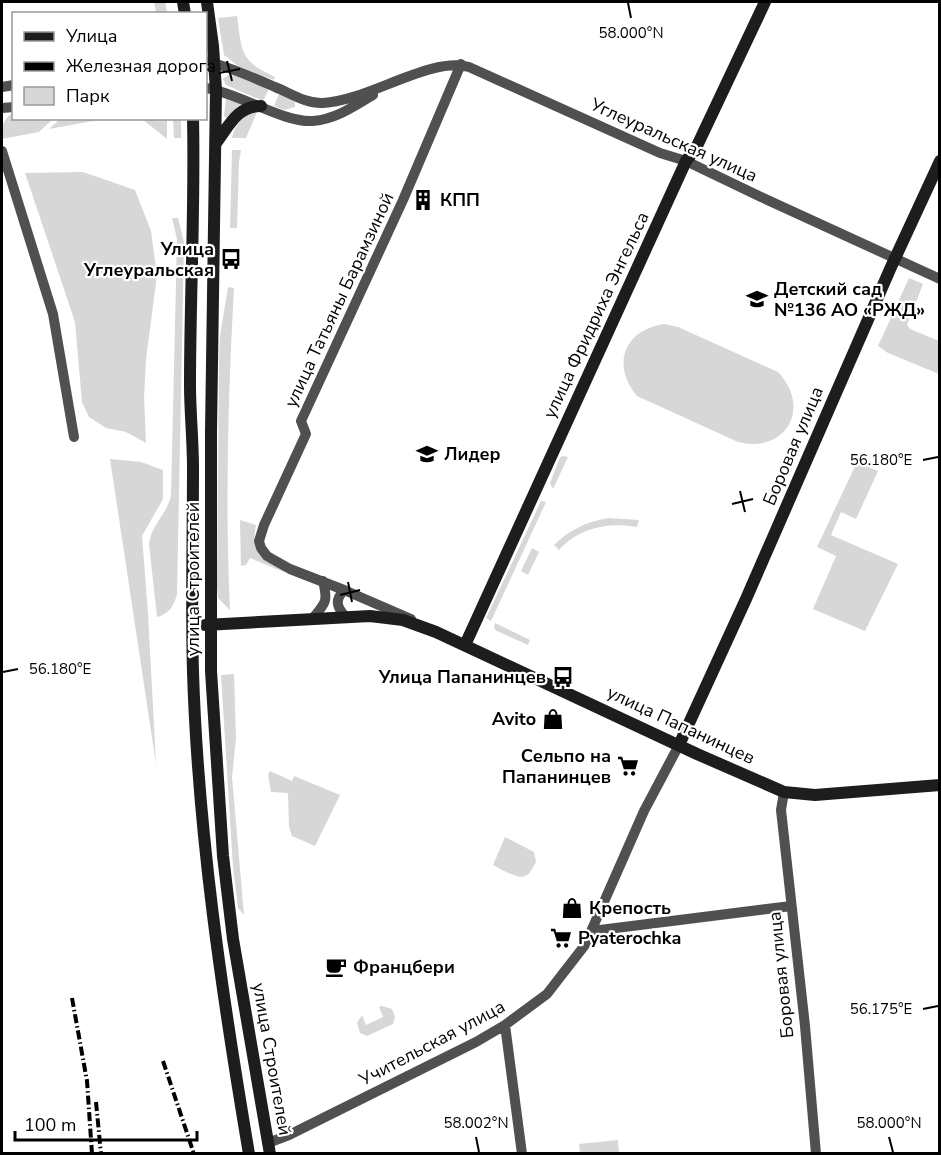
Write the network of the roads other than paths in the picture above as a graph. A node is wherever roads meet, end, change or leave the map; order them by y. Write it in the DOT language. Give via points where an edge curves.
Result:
graph roads {
  1 [pos="207,2"];
  2 [pos="765,2"];
  3 [pos="210,62"];
  4 [pos="461,64"];
  5 [pos="392,84"];
  6 [pos="211,89"];
  7 [pos="261,106"];
  8 [pos="193,120"];
  9 [pos="216,143"];
  10 [pos="2,151"];
  11 [pos="686,161"];
  12 [pos="939,161"];
  13 [pos="894,259"];
  14 [pos="939,279"];
  15 [pos="74,438"];
  16 [pos="261,548"];
  17 [pos="323,581"];
  18 [pos="344,590"];
  19 [pos="345,616"];
  20 [pos="313,618"];
  21 [pos="212,623"];
  22 [pos="421,626"];
  23 [pos="193,627"];
  24 [pos="465,645"];
  25 [pos="679,745"];
  26 [pos="939,785"];
  27 [pos="784,792"];
  28 [pos="791,906"];
  29 [pos="592,931"];
  30 [pos="505,1025"];
  31 [pos="269,1148"];
  32 [pos="249,1154"];
  33 [pos="522,1154"];
  34 [pos="816,1154"];
  1 -- 3 [label="main road, улица Строителей"];
  2 -- 11 [label="main road, улица Фридриха Энгельса" via="696,148"];
  3 -- 5 [label="street" via="321,103"];
  3 -- 6 [label="main road, улица Строителей"];
  4 -- 5 [label="street" via="437,67"];
  4 -- 11 [label="street, Углеуральская улица"];
  4 -- 16 [label="street, улица Татьяны Барамзиной" via="404,200 301,421 306,434 264,525"];
  5 -- 7 [label="street" via="350,109 312,121"];
  6 -- 7 [label="street"];
  6 -- 9 [label="main road, улица Строителей"];
  7 -- 9 [label="main road" via="252,106 235,116"];
  8 -- 23 [label="main road, улица Строителей"];
  9 -- 21 [label="main road, улица Строителей"];
  10 -- 15 [label="street" via="53,314"];
  11 -- 13 [label="street, Углеуральская улица"];
  11 -- 24 [label="main road, улица Фридриха Энгельса"];
  12 -- 13 [label="main road, Боровая улица"];
  13 -- 14 [label="street, Углеуральская улица"];
  13 -- 25 [label="main road, Боровая улица" via="747,599"];
  16 -- 17 [label="street, улица Папанинцев" via="290,569"];
  17 -- 18 [label="street, улица Папанинцев"];
  17 -- 20 [label="street" via="327,597"];
  18 -- 19 [label="street" via="337,604"];
  18 -- 22 [label="street, улица Папанинцев"];
  19 -- 20 [label="main road, улица Папанинцев"];
  19 -- 22 [label="main road, улица Папанинцев" via="388,617"];
  20 -- 21 [label="main road, улица Папанинцев"];
  21 -- 23 [label="main road, улица Папанинцев"];
  21 -- 31 [label="main road, улица Строителей" via="212,693 223,856 233,939"];
  22 -- 24 [label="main road, улица Папанинцев"];
  23 -- 32 [label="main road, улица Строителей" via="195,721 206,842"];
  24 -- 25 [label="main road, улица Папанинцев"];
  25 -- 27 [label="main road, улица Папанинцев"];
  25 -- 29 [label="street, Учительская улица" via="644,811"];
  26 -- 27 [label="main road, улица Папанинцев" via="815,795"];
  27 -- 28 [label="street, Боровая улица" via="781,810"];
  28 -- 29 [label="street"];
  28 -- 34 [label="street, Боровая улица"];
  29 -- 30 [label="street, Учительская улица" via="547,994"];
  30 -- 31 [label="street, Учительская улица"];
  30 -- 33 [label="street"];
}
